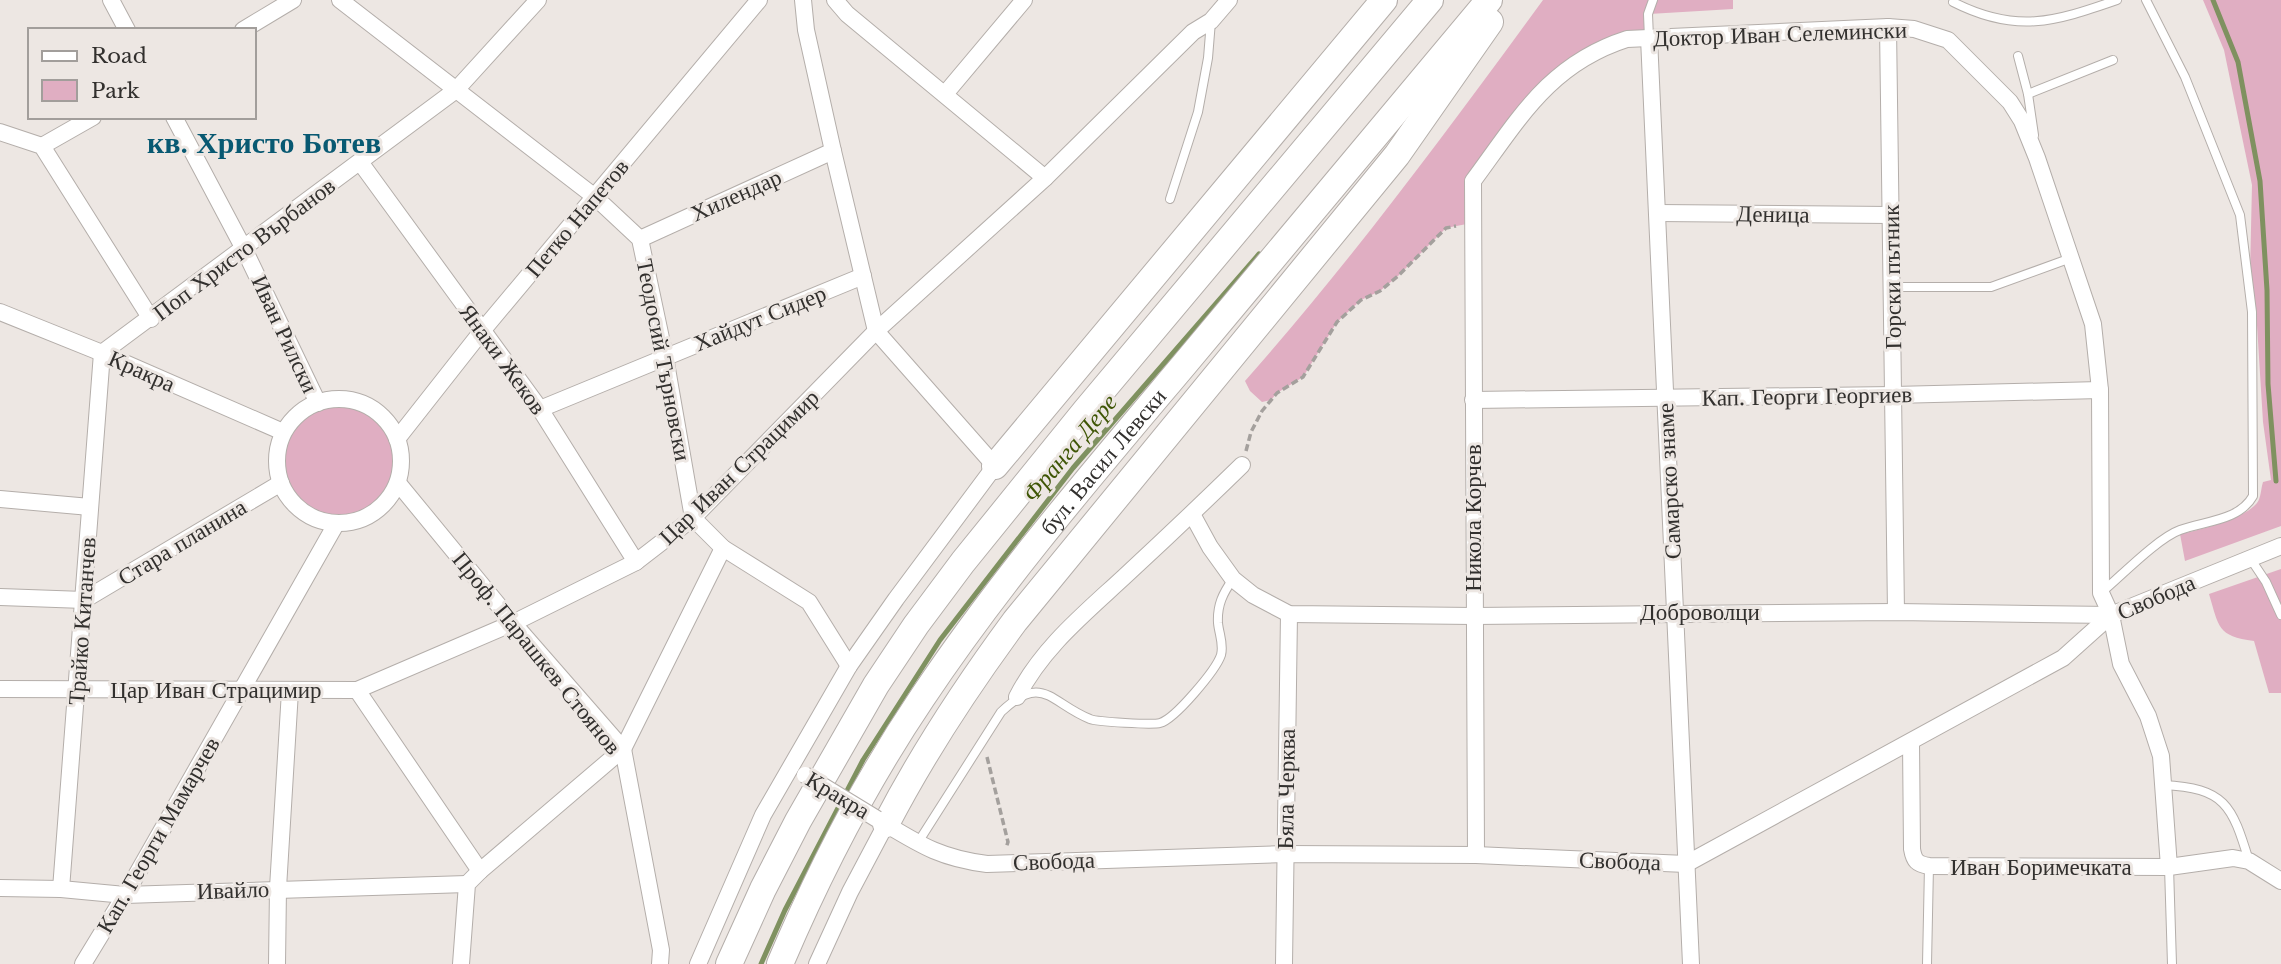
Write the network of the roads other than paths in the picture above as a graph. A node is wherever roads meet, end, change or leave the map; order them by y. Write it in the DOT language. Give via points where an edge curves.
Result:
graph roads {
  1 [pos="111,0"];
  2 [pos="293,0"];
  3 [pos="340,0"];
  4 [pos="538,0"];
  5 [pos="759,0"];
  6 [pos="803,0"];
  7 [pos="835,0"];
  8 [pos="1024,0"];
  9 [pos="1229,0"];
  10 [pos="1384,0"];
  11 [pos="1430,0"];
  12 [pos="1489,0"];
  13 [pos="1504,0"];
  14 [pos="1653,0"];
  15 [pos="2117,0"];
  16 [pos="2146,0"];
  17 [pos="1953,2"];
  18 [pos="1211,22"];
  19 [pos="1888,27"];
  20 [pos="126,28"];
  21 [pos="246,28"];
  22 [pos="1649,38"];
  23 [pos="2018,56"];
  24 [pos="2113,60"];
  25 [pos="456,90"];
  26 [pos="945,94"];
  27 [pos="2028,94"];
  28 [pos="89,119"];
  29 [pos="175,119"];
  30 [pos="0,132"];
  31 [pos="42,146"];
  32 [pos="833,151"];
  33 [pos="2037,158"];
  34 [pos="360,162"];
  35 [pos="1045,177"];
  36 [pos="1473,181"];
  37 [pos="594,197"];
  38 [pos="1171,200"];
  39 [pos="1657,213"];
  40 [pos="1890,215"];
  41 [pos="640,239"];
  42 [pos="244,249"];
  43 [pos="2071,258"];
  44 [pos="863,276"];
  45 [pos="1892,287"];
  46 [pos="0,312"];
  47 [pos="152,319"];
  48 [pos="482,331"];
  49 [pos="876,331"];
  50 [pos="102,353"];
  51 [pos="666,357"];
  52 [pos="2100,390"];
  53 [pos="1894,395"];
  54 [pos="1665,397"];
  55 [pos="1473,400"];
  56 [pos="317,403"];
  57 [pos="540,409"];
  58 [pos="283,432"];
  59 [pos="397,439"];
  60 [pos="1242,465"];
  61 [pos="995,466"];
  62 [pos="281,483"];
  63 [pos="398,483"];
  64 [pos="0,499"];
  65 [pos="90,507"];
  66 [pos="1192,514"];
  67 [pos="693,518"];
  68 [pos="336,524"];
  69 [pos="723,548"];
  70 [pos="2274,548"];
  71 [pos="2250,558"];
  72 [pos="636,562"];
  73 [pos="1233,579"];
  74 [pos="2101,593"];
  75 [pos="0,597"];
  76 [pos="84,600"];
  77 [pos="1675,612"];
  78 [pos="1896,612"];
  79 [pos="1289,614"];
  80 [pos="1474,615"];
  81 [pos="2111,615"];
  82 [pos="2281,615"];
  83 [pos="513,623"];
  84 [pos="849,666"];
  85 [pos="0,689"];
  86 [pos="243,689"];
  87 [pos="78,690"];
  88 [pos="356,690"];
  89 [pos="290,691"];
  90 [pos="1017,697"];
  91 [pos="1911,742"];
  92 [pos="623,749"];
  93 [pos="790,766"];
  94 [pos="2163,785"];
  95 [pos="881,822"];
  96 [pos="917,844"];
  97 [pos="1285,854"];
  98 [pos="1476,855"];
  99 [pos="2249,861"];
  100 [pos="1686,864"];
  101 [pos="1929,866"];
  102 [pos="2169,867"];
  103 [pos="480,871"];
  104 [pos="2280,878"];
  105 [pos="467,884"];
  106 [pos="0,888"];
  107 [pos="278,888"];
  108 [pos="61,889"];
  109 [pos="125,895"];
  110 [pos="83,964"];
  111 [pos="276,964"];
  112 [pos="461,964"];
  113 [pos="660,964"];
  114 [pos="698,964"];
  115 [pos="729,964"];
  116 [pos="780,964"];
  117 [pos="817,964"];
  118 [pos="1284,964"];
  119 [pos="1691,964"];
  120 [pos="1927,964"];
  121 [pos="2172,964"];
  1 -- 20 [label="street"];
  2 -- 21 [label="street"];
  3 -- 25 [label="street, Теодосий Търновски"];
  4 -- 25 [label="street, Поп Христо Върбанов"];
  5 -- 37 [label="street, Петко Напетов"];
  6 -- 32 [label="street"];
  7 -- 26 [label="street"];
  8 -- 26 [label="street"];
  9 -- 18 [label="street, Цар Иван Страцимир"];
  10 -- 61 [label="highway"];
  11 -- 115 [label="highway, бул. Васил Левски" via="1086,410 916,625 876,684 798,821"];
  12 -- 116 [label="highway, бул. Васил Левски" via="1094,471 954,651 851,817"];
  13 -- 95 [label="highway" via="1396,155 1015,621"];
  14 -- 22 [label="lane, Самарско знаме" via="1648,14"];
  15 -- 17 [label="lane" via="2049,21 2008,22"];
  16 -- 74 [label="lane" via="2185,78 2240,215 2252,312 2253,496 2237,512 2178,530"];
  18 -- 35 [label="street, Цар Иван Страцимир" via="1193,32"];
  18 -- 38 [label="lane" via="1198,113"];
  19 -- 22 [label="street, Доктор Иван Селемински"];
  19 -- 33 [label="street, Доктор Иван Селемински" via="1914,29 1948,40 2010,102"];
  19 -- 40 [label="street, Горски пътник"];
  22 -- 36 [label="street, Доктор Иван Селемински" via="1599,48 1573,64 1536,96"];
  22 -- 39 [label="street, Самарско знаме"];
  23 -- 27 [label="lane"];
  24 -- 27 [label="lane"];
  25 -- 34 [label="street, Поп Христо Върбанов"];
  25 -- 37 [label="street, Теодосий Търновски"];
  26 -- 35 [label="street"];
  27 -- 33 [label="lane"];
  28 -- 31 [label="street"];
  29 -- 42 [label="street, Иван Рилски"];
  30 -- 31 [label="street"];
  31 -- 47 [label="street"];
  32 -- 41 [label="street, Хилендар"];
  32 -- 44 [label="street"];
  33 -- 43 [label="street, Доктор Иван Селемински"];
  34 -- 42 [label="street, Поп Христо Върбанов"];
  34 -- 48 [label="street, Янаки Жеков"];
  35 -- 49 [label="street, Цар Иван Страцимир"];
  36 -- 55 [label="street, Никола Корчев"];
  37 -- 41 [label="street, Теодосий Търновски"];
  37 -- 48 [label="street, Петко Напетов"];
  39 -- 40 [label="street, Деница"];
  39 -- 54 [label="street, Самарско знаме"];
  40 -- 45 [label="street, Горски пътник"];
  41 -- 51 [label="street, Теодосий Търновски"];
  42 -- 47 [label="street, Поп Христо Върбанов"];
  42 -- 56 [label="street, Иван Рилски"];
  43 -- 45 [label="lane" via="1991,287"];
  43 -- 52 [label="street, Доктор Иван Селемински" via="2093,324"];
  44 -- 49 [label="street"];
  44 -- 51 [label="street, Хайдут Сидер"];
  45 -- 53 [label="street, Горски пътник"];
  46 -- 50 [label="street, Кракра"];
  47 -- 50 [label="street, Поп Христо Върбанов"];
  48 -- 57 [label="street, Янаки Жеков"];
  48 -- 59 [label="street, Петко Напетов"];
  49 -- 61 [label="street"];
  49 -- 67 [label="street, Цар Иван Страцимир"];
  50 -- 58 [label="street, Кракра"];
  50 -- 65 [label="street, Трайко Китанчев"];
  51 -- 57 [label="street, Хайдут Сидер"];
  51 -- 67 [label="street, Теодосий Търновски"];
  52 -- 53 [label="street, Кап. Георги Георгиев"];
  52 -- 74 [label="street, Доктор Иван Селемински"];
  53 -- 54 [label="street, Кап. Георги Георгиев"];
  53 -- 78 [label="street, Горски пътник"];
  54 -- 55 [label="street, Кап. Георги Георгиев"];
  54 -- 77 [label="street, Самарско знаме"];
  55 -- 80 [label="street, Никола Корчев"];
  56 -- 58 [label="street"];
  56 -- 59 [label="street" via="353,400 373,409 388,422"];
  57 -- 72 [label="street, Янаки Жеков"];
  58 -- 62 [label="street" via="277,452"];
  59 -- 63 [label="street"];
  60 -- 66 [label="street"];
  61 -- 84 [label="street"];
  62 -- 68 [label="street" via="298,509 316,520"];
  62 -- 76 [label="street, Стара планина"];
  63 -- 68 [label="street" via="374,513 356,522"];
  63 -- 83 [label="street, Проф. Парашкев Стоянов"];
  64 -- 65 [label="street"];
  65 -- 76 [label="street, Трайко Китанчев"];
  66 -- 73 [label="street"];
  66 -- 90 [label="street" via="1052,645"];
  67 -- 69 [label="street"];
  67 -- 72 [label="street, Цар Иван Страцимир"];
  68 -- 86 [label="street, Кап. Георги Мамарчев"];
  69 -- 84 [label="street" via="810,602"];
  69 -- 92 [label="street"];
  70 -- 71 [label="street, Свобода"];
  71 -- 81 [label="street, Свобода"];
  71 -- 82 [label="lane"];
  72 -- 83 [label="street, Цар Иван Страцимир"];
  73 -- 79 [label="street"];
  73 -- 90 [label="lane" via="1220,597 1220,656 1171,718 1159,723 1092,720 1051,696 1034,691"];
  74 -- 81 [label="street, Доктор Иван Селемински"];
  75 -- 76 [label="street"];
  76 -- 87 [label="street, Трайко Китанчев"];
  77 -- 78 [label="street, Доброволци"];
  77 -- 80 [label="street, Доброволци"];
  77 -- 100 [label="street, Самарско знаме"];
  78 -- 81 [label="street, Доброволци"];
  79 -- 80 [label="street, Доброволци"];
  79 -- 97 [label="street, Бяла Черква"];
  80 -- 98 [label="street, Никола Корчев"];
  81 -- 91 [label="street, Свобода" via="2063,658"];
  81 -- 94 [label="street, Доктор Иван Селемински" via="2121,664 2148,716 2161,756"];
  83 -- 88 [label="street, Цар Иван Страцимир"];
  83 -- 92 [label="street, Проф. Парашкев Стоянов"];
  84 -- 93 [label="street"];
  85 -- 87 [label="street, Цар Иван Страцимир"];
  86 -- 87 [label="street, Цар Иван Страцимир"];
  86 -- 89 [label="street, Цар Иван Страцимир"];
  86 -- 109 [label="street, Кап. Георги Мамарчев"];
  87 -- 108 [label="street, Трайко Китанчев"];
  88 -- 89 [label="street, Цар Иван Страцимир"];
  88 -- 103 [label="street"];
  89 -- 107 [label="street"];
  90 -- 96 [label="lane" via="986,734"];
  91 -- 100 [label="street, Свобода"];
  91 -- 101 [label="street, Иван Боримечката" via="1912,849 1919,864"];
  92 -- 103 [label="street"];
  92 -- 113 [label="street, Проф. Парашкев Стоянов"];
  93 -- 95 [label="street, Кракра, bridge"];
  93 -- 114 [label="street" via="763,815"];
  94 -- 99 [label="lane" via="2193,786 2225,805"];
  94 -- 102 [label="street, Доктор Иван Селемински"];
  95 -- 96 [label="street, Свобода"];
  95 -- 117 [label="street"];
  96 -- 97 [label="street, Свобода" via="957,860 993,863"];
  97 -- 98 [label="street, Свобода"];
  97 -- 118 [label="street, Бяла Черква"];
  98 -- 100 [label="street, Свобода"];
  99 -- 102 [label="street, Иван Боримечката" via="2233,858"];
  99 -- 104 [label="street"];
  100 -- 119 [label="street, Самарско знаме"];
  101 -- 102 [label="street, Иван Боримечката"];
  101 -- 120 [label="lane"];
  102 -- 121 [label="lane"];
  103 -- 105 [label="street"];
  105 -- 107 [label="street, Ивайло"];
  105 -- 112 [label="street"];
  106 -- 108 [label="street, Ивайло"];
  107 -- 109 [label="street, Ивайло"];
  107 -- 111 [label="street"];
  108 -- 109 [label="street, Ивайло"];
  109 -- 110 [label="street, Кап. Георги Мамарчев"];
}
